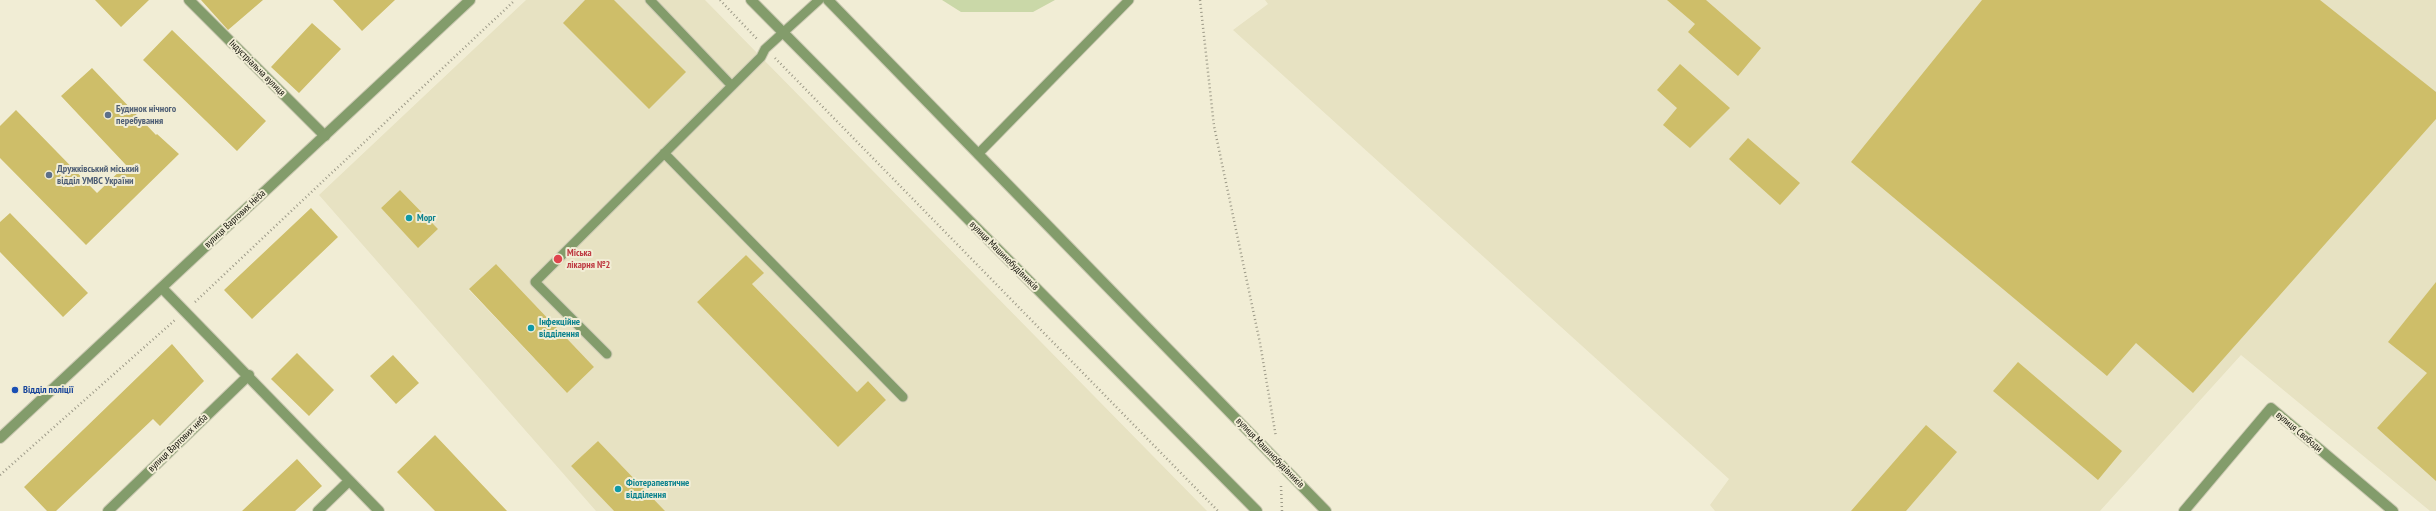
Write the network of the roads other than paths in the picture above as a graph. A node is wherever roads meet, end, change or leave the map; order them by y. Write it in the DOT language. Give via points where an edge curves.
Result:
graph roads {
  1 [pos="189,0"];
  2 [pos="470,0"];
  3 [pos="650,0"];
  4 [pos="751,0"];
  5 [pos="819,0"];
  6 [pos="828,0"];
  7 [pos="1129,0"];
  8 [pos="784,34"];
  9 [pos="732,86"];
  10 [pos="325,136"];
  11 [pos="664,153"];
  12 [pos="978,154"];
  13 [pos="162,288"];
  14 [pos="607,354"];
  15 [pos="249,375"];
  16 [pos="903,397"];
  17 [pos="0,438"];
  18 [pos="349,481"];
  19 [pos="108,511"];
  20 [pos="318,511"];
  21 [pos="379,511"];
  22 [pos="1257,511"];
  23 [pos="1326,511"];
  24 [pos="2184,511"];
  25 [pos="2393,511"];
  1 -- 10 [label="street, Індустріальна вулиця"];
  2 -- 10 [label="street, вулиця Вартових Неба"];
  3 -- 9 [label="lane"];
  4 -- 8 [label="street, вулиця Машинобудівників"];
  5 -- 8 [label="lane"];
  6 -- 12 [label="street, вулиця Машинобудівників"];
  7 -- 12 [label="lane"];
  8 -- 9 [label="lane" via="765,48 761,57"];
  8 -- 22 [label="street, вулиця Машинобудівників"];
  9 -- 11 [label="lane"];
  10 -- 13 [label="street, вулиця Вартових Неба"];
  11 -- 14 [label="lane" via="535,282"];
  11 -- 16 [label="lane"];
  12 -- 23 [label="street, вулиця Машинобудівників"];
  13 -- 15 [label="street"];
  13 -- 17 [label="street, вулиця Вартових Неба"];
  15 -- 18 [label="street"];
  15 -- 19 [label="street, вулиця Вартових неба"];
  18 -- 20 [label="street"];
  18 -- 21 [label="street"];
  24 -- 25 [label="street, вулиця Свободи" via="2270,408"];
}
